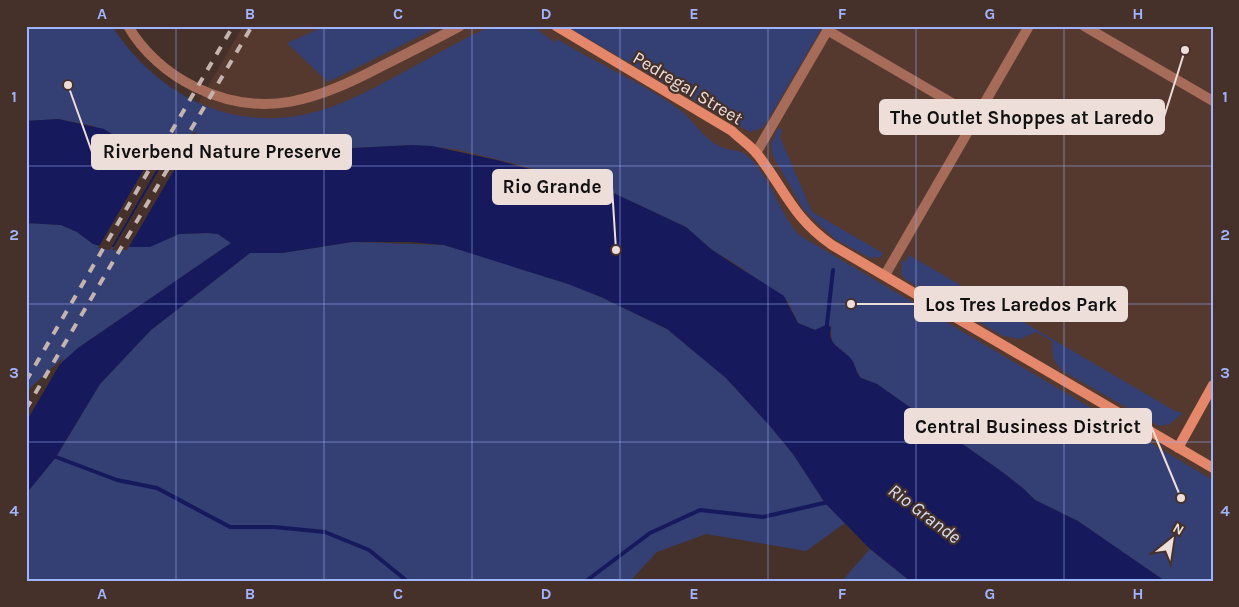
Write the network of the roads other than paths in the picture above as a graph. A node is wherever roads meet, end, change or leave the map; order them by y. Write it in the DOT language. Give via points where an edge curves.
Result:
graph roads {
  1 [pos="128,26"];
  2 [pos="460,26"];
  3 [pos="556,26"];
  4 [pos="1029,26"];
  5 [pos="1084,26"];
  6 [pos="829,28"];
  7 [pos="1213,101"];
  8 [pos="976,117"];
  9 [pos="756,153"];
  10 [pos="885,275"];
  11 [pos="1213,385"];
  12 [pos="1178,448"];
  13 [pos="1213,468"];
  1 -- 2 [label="street" via="161,65 184,82 238,103 264,105 291,103 350,83"];
  3 -- 9 [label="main road, Pedregal Street" via="732,131"];
  4 -- 8 [label="street"];
  5 -- 7 [label="street"];
  6 -- 8 [label="street"];
  6 -- 9 [label="street"];
  8 -- 10 [label="street"];
  9 -- 10 [label="main road, Pedregal Street" via="799,218 815,233"];
  10 -- 12 [label="main road, Pedregal Street"];
  11 -- 12 [label="main road"];
  12 -- 13 [label="main road, Pedregal Street"];
}
